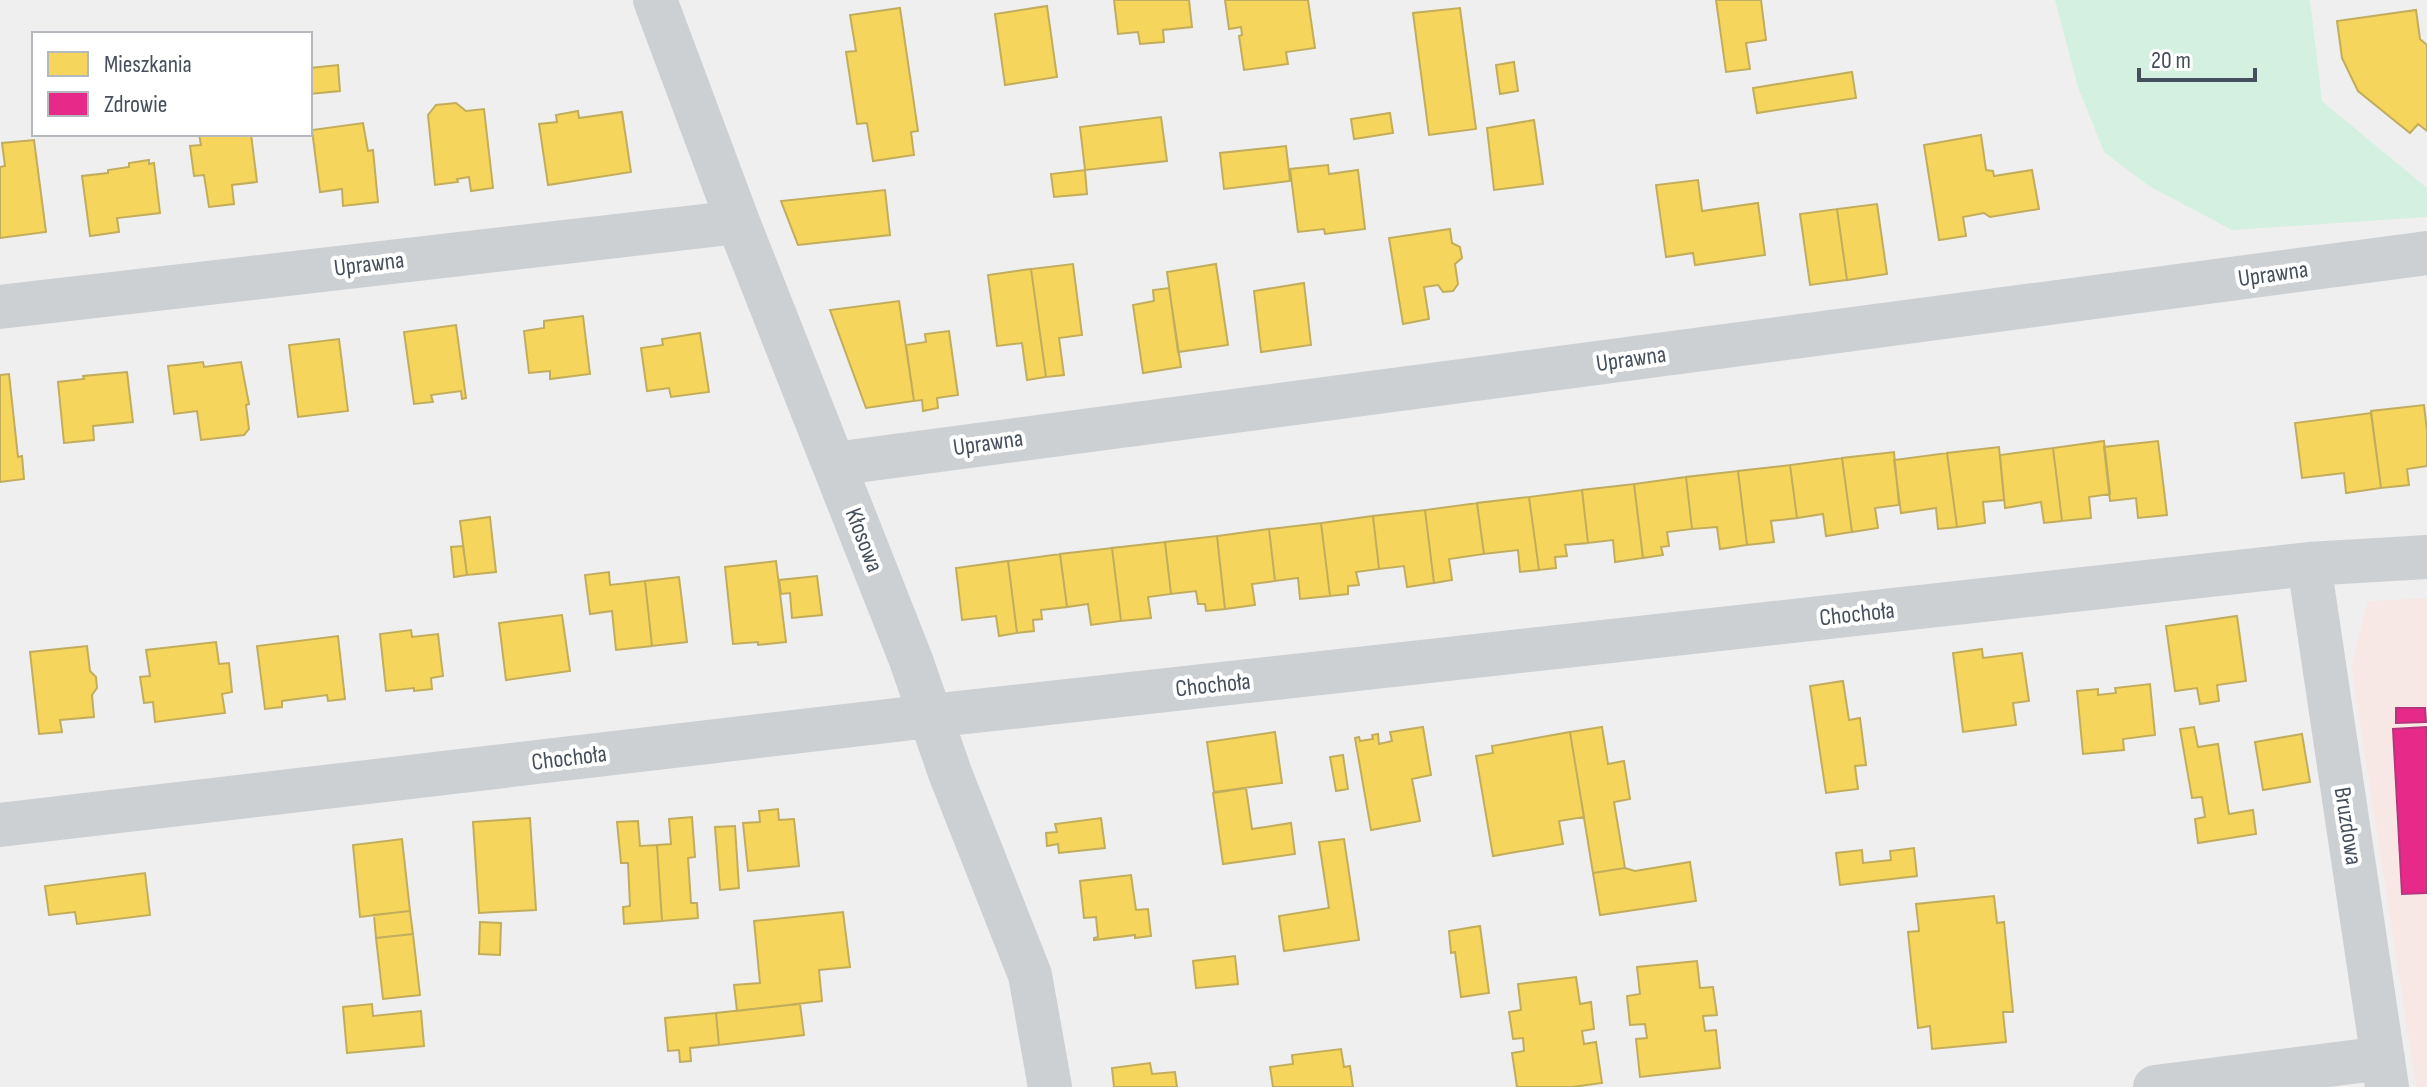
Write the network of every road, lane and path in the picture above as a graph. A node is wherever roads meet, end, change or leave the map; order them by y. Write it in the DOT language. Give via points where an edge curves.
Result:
graph roads {
  1 [pos="655,0"];
  2 [pos="738,222"];
  3 [pos="2427,253"];
  4 [pos="0,307"];
  5 [pos="834,464"];
  6 [pos="2427,557"];
  7 [pos="2309,564"];
  8 [pos="930,716"];
  9 [pos="0,825"];
  10 [pos="2385,1073"];
  11 [pos="1050,1087"];
  12 [pos="2155,1087"];
  1 -- 2 [label="street, Kłosowa"];
  2 -- 4 [label="street, Uprawna"];
  2 -- 5 [label="street, Kłosowa"];
  3 -- 5 [label="street, Uprawna"];
  5 -- 8 [label="street, Kłosowa"];
  6 -- 7 [label="street, Chochoła"];
  7 -- 8 [label="street, Chochoła"];
  7 -- 10 [label="street, Bruzdowa"];
  8 -- 9 [label="street, Chochoła"];
  8 -- 11 [label="street, Kłosowa" via="1030,975"];
  10 -- 12 [label="street"];
}
